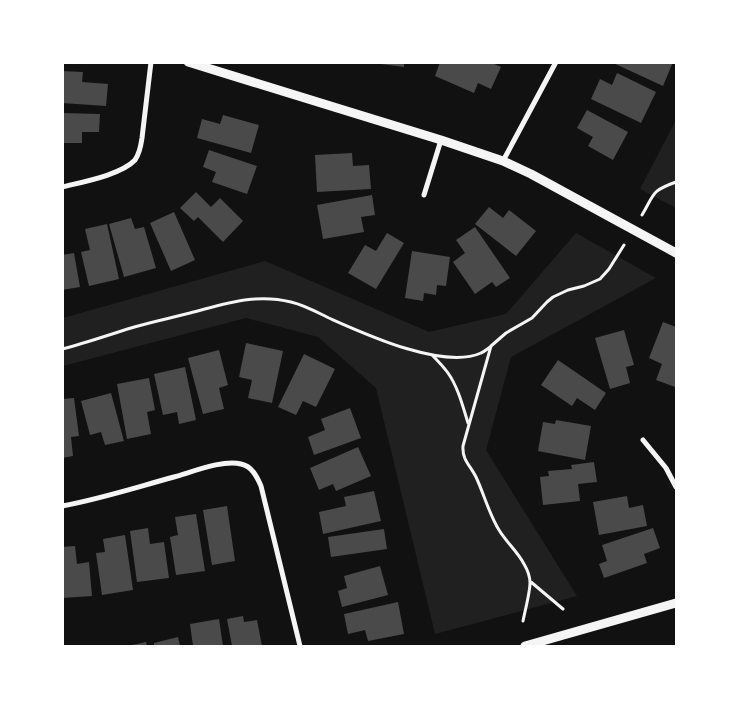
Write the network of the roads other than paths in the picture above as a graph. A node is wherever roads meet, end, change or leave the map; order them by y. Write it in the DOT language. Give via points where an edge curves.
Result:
graph roads {
  1 [pos="151,62"];
  2 [pos="188,62"];
  3 [pos="556,62"];
  4 [pos="441,140"];
  5 [pos="503,161"];
  6 [pos="62,187"];
  7 [pos="424,195"];
  8 [pos="676,253"];
  9 [pos="643,440"];
  10 [pos="676,487"];
  11 [pos="62,506"];
  12 [pos="676,603"];
  13 [pos="300,646"];
  14 [pos="525,646"];
  1 -- 6 [label="street" via="142,138 136,159 117,171"];
  2 -- 4 [label="street"];
  3 -- 5 [label="street"];
  4 -- 5 [label="street"];
  4 -- 7 [label="street"];
  5 -- 8 [label="street"];
  9 -- 10 [label="street" via="666,468"];
  11 -- 13 [label="street" via="218,465 243,464 251,469 261,486"];
  12 -- 14 [label="street"];
}
